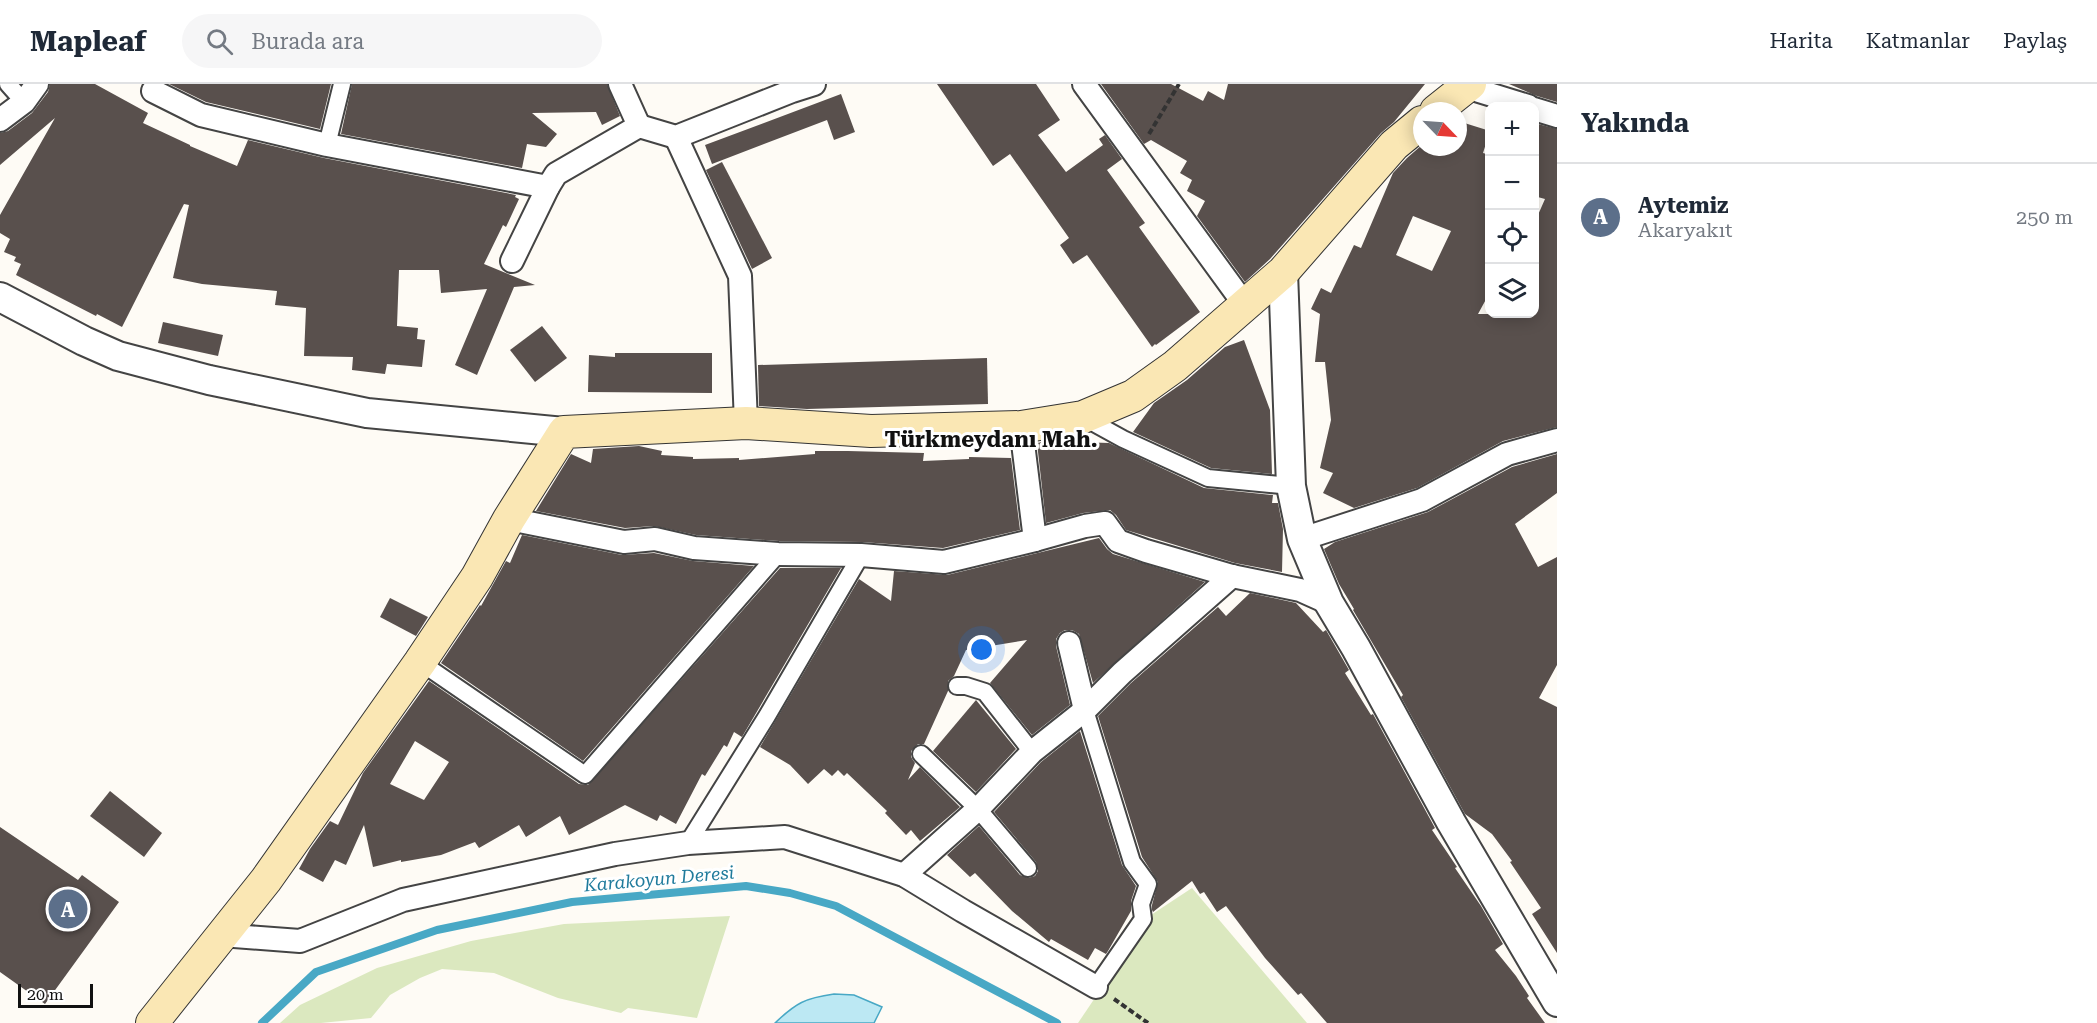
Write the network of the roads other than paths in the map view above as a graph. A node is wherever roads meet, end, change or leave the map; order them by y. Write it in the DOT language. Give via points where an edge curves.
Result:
graph roads {
  1 [pos="8,84"];
  2 [pos="342,84"];
  3 [pos="620,84"];
  4 [pos="814,84"];
  5 [pos="1084,84"];
  6 [pos="1468,86"];
  7 [pos="791,87"];
  8 [pos="153,91"];
  9 [pos="31,93"];
  10 [pos="1448,102"];
  11 [pos="1516,102"];
  12 [pos="1539,111"];
  13 [pos="1557,116"];
  14 [pos="0,120"];
  15 [pos="639,126"];
  16 [pos="1413,129"];
  17 [pos="676,138"];
  18 [pos="327,145"];
  19 [pos="548,187"];
  20 [pos="512,261"];
  21 [pos="1283,272"];
  22 [pos="0,297"];
  23 [pos="1245,305"];
  24 [pos="1083,417"];
  25 [pos="746,423"];
  26 [pos="1021,428"];
  27 [pos="564,432"];
  28 [pos="1557,440"];
  29 [pos="1291,486"];
  30 [pos="509,519"];
  31 [pos="1302,539"];
  32 [pos="1035,540"];
  33 [pos="778,554"];
  34 [pos="861,555"];
  35 [pos="1232,576"];
  36 [pos="1329,603"];
  37 [pos="1069,643"];
  38 [pos="420,662"];
  39 [pos="957,686"];
  40 [pos="1086,710"];
  41 [pos="1032,752"];
  42 [pos="921,754"];
  43 [pos="978,809"];
  44 [pos="688,843"];
  45 [pos="1028,868"];
  46 [pos="904,875"];
  47 [pos="221,935"];
  48 [pos="1096,987"];
  49 [pos="1557,1002"];
  50 [pos="152,1023"];
  1 -- 9 [label="street"];
  2 -- 18 [label="street"];
  3 -- 15 [label="street"];
  4 -- 7 [label="street"];
  5 -- 23 [label="street"];
  6 -- 10 [label="main road"];
  6 -- 11 [label="street"];
  7 -- 17 [label="street"];
  8 -- 18 [label="street" via="201,115"];
  9 -- 14 [label="street"];
  12 -- 13 [label="street"];
  15 -- 17 [label="street"];
  15 -- 19 [label="street" via="556,174"];
  16 -- 21 [label="main road" via="1394,145"];
  17 -- 25 [label="street" via="740,276"];
  18 -- 19 [label="street"];
  19 -- 20 [label="street"];
  21 -- 23 [label="main road"];
  21 -- 29 [label="street"];
  22 -- 27 [label="street" via="118,356 188,375 367,413"];
  23 -- 24 [label="main road" via="1175,366 1133,396"];
  24 -- 26 [label="main road"];
  24 -- 29 [label="street" via="1208,478"];
  25 -- 26 [label="main road" via="871,431"];
  25 -- 27 [label="main road"];
  26 -- 32 [label="street"];
  27 -- 30 [label="main road"];
  28 -- 31 [label="street" via="1507,454 1422,501"];
  29 -- 31 [label="street"];
  30 -- 33 [label="street" via="624,542 656,539 694,548"];
  30 -- 38 [label="main road" via="477,577"];
  31 -- 36 [label="street"];
  32 -- 34 [label="street" via="944,562"];
  32 -- 35 [label="street" via="1105,523 1118,540"];
  33 -- 34 [label="street"];
  33 -- 38 [label="street" via="585,775"];
  34 -- 44 [label="street" via="768,716"];
  35 -- 36 [label="street" via="1300,590"];
  35 -- 40 [label="street"];
  36 -- 49 [label="street"];
  37 -- 40 [label="street"];
  38 -- 47 [label="main road" via="266,880"];
  39 -- 41 [label="street" via="985,692"];
  40 -- 41 [label="street"];
  40 -- 48 [label="street" via="1132,862 1148,884 1141,904 1143,919"];
  41 -- 43 [label="street"];
  42 -- 43 [label="street"];
  43 -- 45 [label="street"];
  43 -- 46 [label="street"];
  44 -- 46 [label="street" via="785,837"];
  44 -- 47 [label="street" via="615,854 403,900 300,941"];
  46 -- 48 [label="street"];
  47 -- 50 [label="main road"];
}
